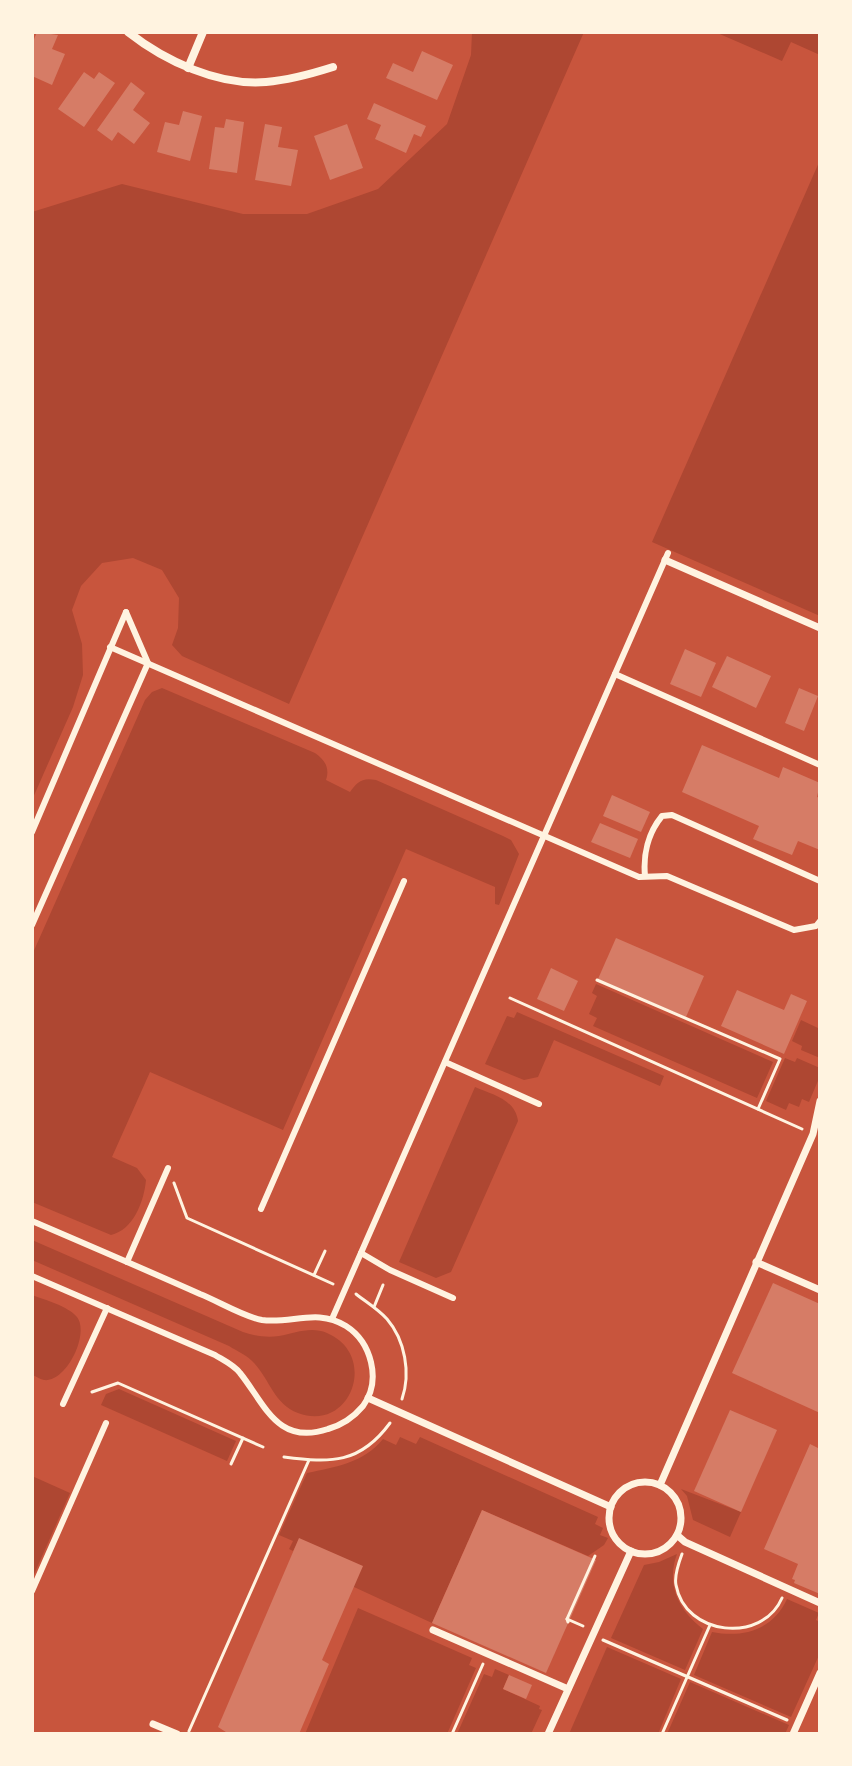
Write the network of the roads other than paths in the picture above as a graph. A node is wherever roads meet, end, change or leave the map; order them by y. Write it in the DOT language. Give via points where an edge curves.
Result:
graph roads {
  1 [pos="128,32"];
  2 [pos="203,32"];
  3 [pos="333,67"];
  4 [pos="188,68"];
  5 [pos="667,556"];
  6 [pos="820,628"];
  7 [pos="110,647"];
  8 [pos="148,663"];
  9 [pos="615,674"];
  10 [pos="820,765"];
  11 [pos="32,832"];
  12 [pos="544,836"];
  13 [pos="645,876"];
  14 [pos="404,881"];
  15 [pos="820,881"];
  16 [pos="820,921"];
  17 [pos="32,925"];
  18 [pos="445,1062"];
  19 [pos="820,1101"];
  20 [pos="539,1104"];
  21 [pos="168,1168"];
  22 [pos="261,1209"];
  23 [pos="32,1221"];
  24 [pos="361,1253"];
  25 [pos="127,1262"];
  26 [pos="756,1262"];
  27 [pos="32,1276"];
  28 [pos="820,1290"];
  29 [pos="453,1298"];
  30 [pos="107,1308"];
  31 [pos="332,1319"];
  32 [pos="368,1398"];
  33 [pos="63,1404"];
  34 [pos="106,1423"];
  35 [pos="660,1485"];
  36 [pos="611,1507"];
  37 [pos="677,1535"];
  38 [pos="631,1551"];
  39 [pos="32,1591"];
  40 [pos="820,1603"];
  41 [pos="433,1630"];
  42 [pos="820,1673"];
  43 [pos="568,1689"];
  44 [pos="153,1724"];
  45 [pos="177,1734"];
  46 [pos="548,1734"];
  47 [pos="793,1734"];
  1 -- 4 [label="street"];
  2 -- 4 [label="street"];
  3 -- 4 [label="street" via="262,83"];
  5 -- 6 [label="street"];
  5 -- 9 [label="lane"];
  7 -- 8 [label="lane"];
  7 -- 8 [label="lane" via="126,612"];
  7 -- 11 [label="lane"];
  8 -- 12 [label="lane"];
  8 -- 17 [label="lane"];
  9 -- 10 [label="lane"];
  9 -- 12 [label="lane"];
  12 -- 13 [label="lane"];
  12 -- 18 [label="lane"];
  13 -- 15 [label="lane" via="645,852 657,822 672,815"];
  13 -- 16 [label="lane" via="667,876 794,930"];
  14 -- 22 [label="lane"];
  18 -- 20 [label="lane"];
  18 -- 24 [label="lane"];
  19 -- 26 [label="street" via="813,1134"];
  21 -- 25 [label="lane"];
  23 -- 25 [label="lane"];
  24 -- 29 [label="lane"];
  24 -- 31 [label="lane"];
  25 -- 31 [label="lane" via="261,1320"];
  26 -- 28 [label="street"];
  26 -- 35 [label="street"];
  27 -- 30 [label="lane"];
  30 -- 32 [label="lane" via="238,1370 283,1428 309,1433 337,1426"];
  30 -- 33 [label="lane"];
  31 -- 32 [label="lane" via="355,1332 370,1354"];
  32 -- 36 [label="street"];
  34 -- 39 [label="lane"];
  35 -- 36 [label="street" via="648,1482 625,1488"];
  35 -- 37 [label="street" via="679,1506"];
  36 -- 38 [label="street" via="610,1528"];
  37 -- 38 [label="street" via="662,1550"];
  37 -- 40 [label="street"];
  38 -- 43 [label="street"];
  41 -- 43 [label="street"];
  42 -- 47 [label="street"];
  43 -- 46 [label="street"];
  44 -- 45 [label="street"];
}
